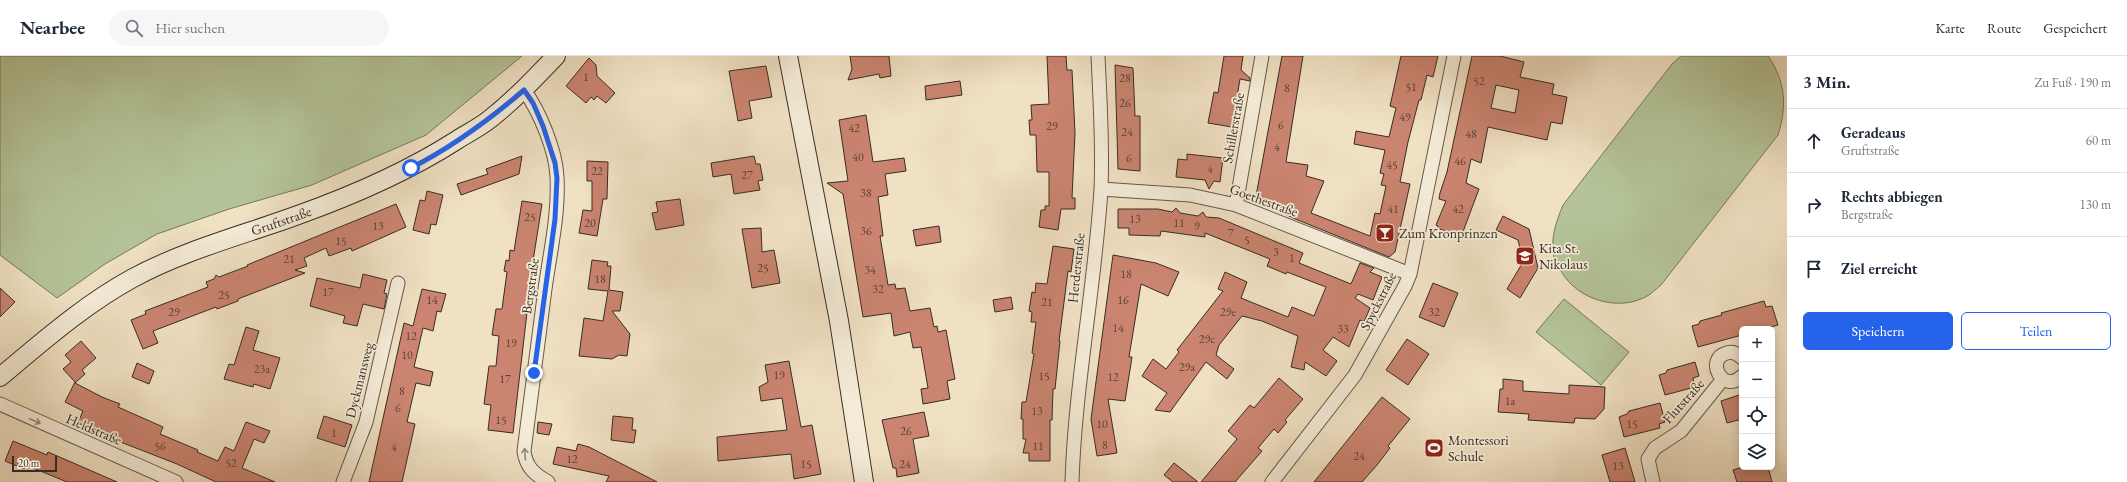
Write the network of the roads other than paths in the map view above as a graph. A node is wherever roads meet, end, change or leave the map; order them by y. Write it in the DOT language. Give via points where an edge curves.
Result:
graph roads {
  1 [pos="556,56"];
  2 [pos="788,56"];
  3 [pos="1098,56"];
  4 [pos="1262,56"];
  5 [pos="1454,56"];
  6 [pos="524,90"];
  7 [pos="1100,190"];
  8 [pos="1236,204"];
  9 [pos="1410,274"];
  10 [pos="398,283"];
  11 [pos="1739,356"];
  12 [pos="0,377"];
  13 [pos="1739,378"];
  14 [pos="1723,379"];
  15 [pos="0,404"];
  16 [pos="176,482"];
  17 [pos="343,482"];
  18 [pos="548,482"];
  19 [pos="864,482"];
  20 [pos="1072,482"];
  21 [pos="1272,482"];
  22 [pos="1653,482"];
  1 -- 6 [label="main road, Gruftstraße"];
  2 -- 19 [label="main road" via="839,321"];
  3 -- 7 [label="street, Herderstraße" via="1101,110"];
  4 -- 8 [label="street, Schillerstraße"];
  5 -- 9 [label="street, Spyckstraße"];
  6 -- 12 [label="main road, Gruftstraße" via="489,120 428,159 369,189 222,240 172,259 133,278 44,340"];
  18 -- 6 [label="street, Bergstraße, one-way" via="532,471 526,463 524,451 555,219 557,178 543,126"];
  7 -- 8 [label="street, Goethestraße" via="1190,195"];
  7 -- 20 [label="street, Herderstraße" via="1074,418"];
  8 -- 9 [label="street, Goethestraße"];
  9 -- 21 [label="street, Spyckstraße" via="1383,328 1355,375"];
  10 -- 17 [label="street, Dyckmansweg" via="366,422"];
  11 -- 14 [label="street, Flutstraße" via="1731,352 1719,358 1717,372"];
  13 -- 14 [label="street, Flutstraße" via="1734,381"];
  14 -- 22 [label="street, Flutstraße" via="1681,431 1655,448 1648,459"];
  15 -- 16 [label="street, Heldstraße, one-way"];
}
